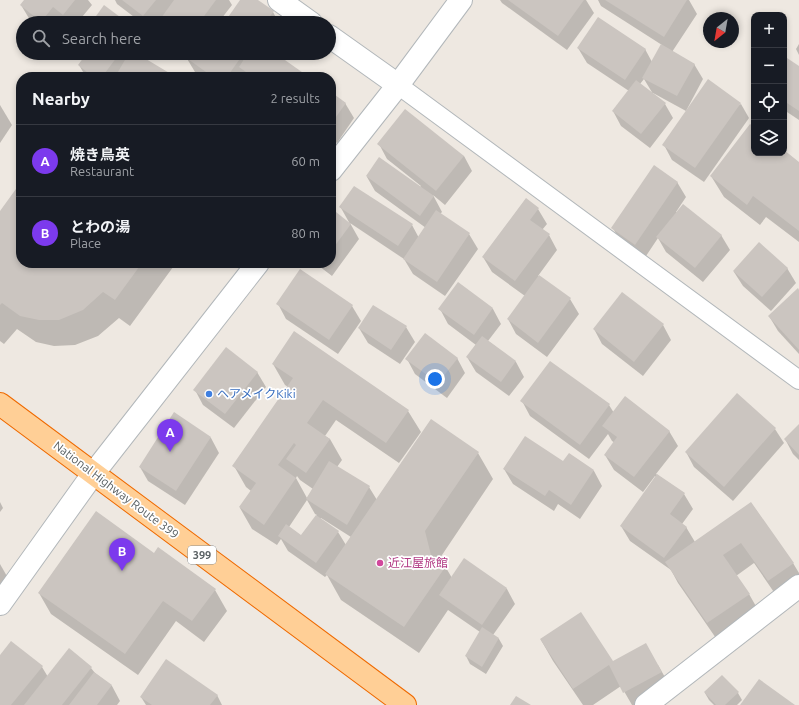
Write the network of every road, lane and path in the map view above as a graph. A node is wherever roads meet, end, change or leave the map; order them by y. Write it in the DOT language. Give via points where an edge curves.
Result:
graph roads {
  1 [pos="279,0"];
  2 [pos="461,0"];
  3 [pos="301,16"];
  4 [pos="336,41"];
  5 [pos="398,85"];
  6 [pos="336,164"];
  7 [pos="254,268"];
  8 [pos="799,379"];
  9 [pos="0,404"];
  10 [pos="93,474"];
  11 [pos="799,586"];
  12 [pos="0,604"];
  13 [pos="405,705"];
  14 [pos="646,705"];
  1 -- 3 [label="street"];
  2 -- 5 [label="street"];
  4 -- 5 [label="street"];
  5 -- 6 [label="street"];
  5 -- 8 [label="lane"];
  7 -- 10 [label="street"];
  9 -- 10 [label="highway, National Highway Route 399 / 399"];
  10 -- 12 [label="street"];
  10 -- 13 [label="highway, National Highway Route 399 / 399"];
  11 -- 14 [label="street"];
}
